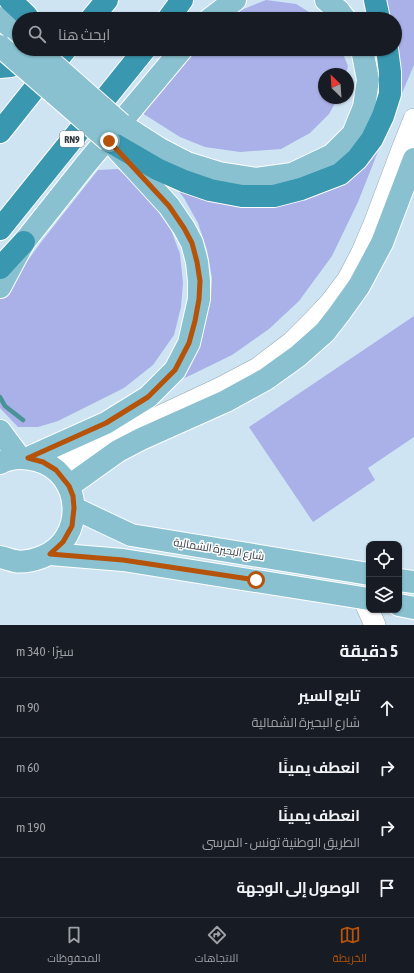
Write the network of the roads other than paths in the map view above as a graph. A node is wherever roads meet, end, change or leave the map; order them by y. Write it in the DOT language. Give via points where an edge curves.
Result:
graph roads {
  1 [pos="10,0"];
  2 [pos="107,0"];
  3 [pos="182,0"];
  4 [pos="235,0"];
  5 [pos="326,0"];
  6 [pos="375,0"];
  7 [pos="23,12"];
  8 [pos="97,12"];
  9 [pos="173,12"];
  10 [pos="219,12"];
  11 [pos="340,12"];
  12 [pos="378,12"];
  13 [pos="0,18"];
  14 [pos="12,28"];
  15 [pos="0,46"];
  16 [pos="25,56"];
  17 [pos="44,56"];
  18 [pos="60,56"];
  19 [pos="139,56"];
  20 [pos="176,56"];
  21 [pos="363,56"];
  22 [pos="388,56"];
  23 [pos="0,67"];
  24 [pos="414,119"];
  25 [pos="0,132"];
  26 [pos="109,141"];
  27 [pos="414,159"];
  28 [pos="336,164"];
  29 [pos="0,229"];
  30 [pos="24,242"];
  31 [pos="0,268"];
  32 [pos="0,287"];
  33 [pos="0,431"];
  34 [pos="16,460"];
  35 [pos="62,478"];
  36 [pos="74,508"];
  37 [pos="50,554"];
  38 [pos="5,561"];
  39 [pos="366,574"];
  40 [pos="402,580"];
  41 [pos="414,582"];
  42 [pos="366,599"];
  43 [pos="402,606"];
  44 [pos="414,608"];
  45 [pos="371,613"];
  46 [pos="375,625"];
  1 -- 7 [label="highway"];
  2 -- 8 [label="highway"];
  3 -- 9 [label="highway"];
  4 -- 10 [label="main road"];
  5 -- 11 [label="main road"];
  6 -- 12 [label="highway"];
  13 -- 14 [label="main road"];
  15 -- 26 [label="main road, bridge"];
  16 -- 23 [label="highway" via="11,66"];
  17 -- 28 [label="main road, bridge" via="121,124 160,149 187,162 219,173 256,178 292,174"];
  18 -- 25 [label="highway"];
  19 -- 29 [label="highway, RN9"];
  20 -- 30 [label="main road"];
  21 -- 28 [label="main road" via="368,80 364,107 353,134"];
  22 -- 28 [label="highway" via="390,94 372,140 357,159"];
  24 -- 35 [label="street" via="362,252 348,279 312,322 292,342 258,368 86,453"];
  26 -- 28 [label="highway" via="157,169 184,181 210,190 242,196 274,196 301,189"];
  26 -- 34 [label="main road" via="169,206 192,243 200,281 199,299 189,343 175,370 148,397 106,423"];
  27 -- 35 [label="main road" via="382,243 359,286 325,332 266,379 226,401"];
  30 -- 31 [label="highway"];
  30 -- 32 [label="main road"];
  33 -- 34 [label="main road"];
  34 -- 35 [label="main road" via="43,462"];
  35 -- 36 [label="main road" via="73,496"];
  36 -- 37 [label="main road" via="72,526 63,542"];
  36 -- 39 [label="main road, شارع البحيرة الشمالية" via="131,535"];
  37 -- 38 [label="main road" via="33,560"];
  37 -- 42 [label="main road" via="123,560"];
  40 -- 41 [label="main road"];
  43 -- 44 [label="main road"];
  45 -- 46 [label="street"];
}
